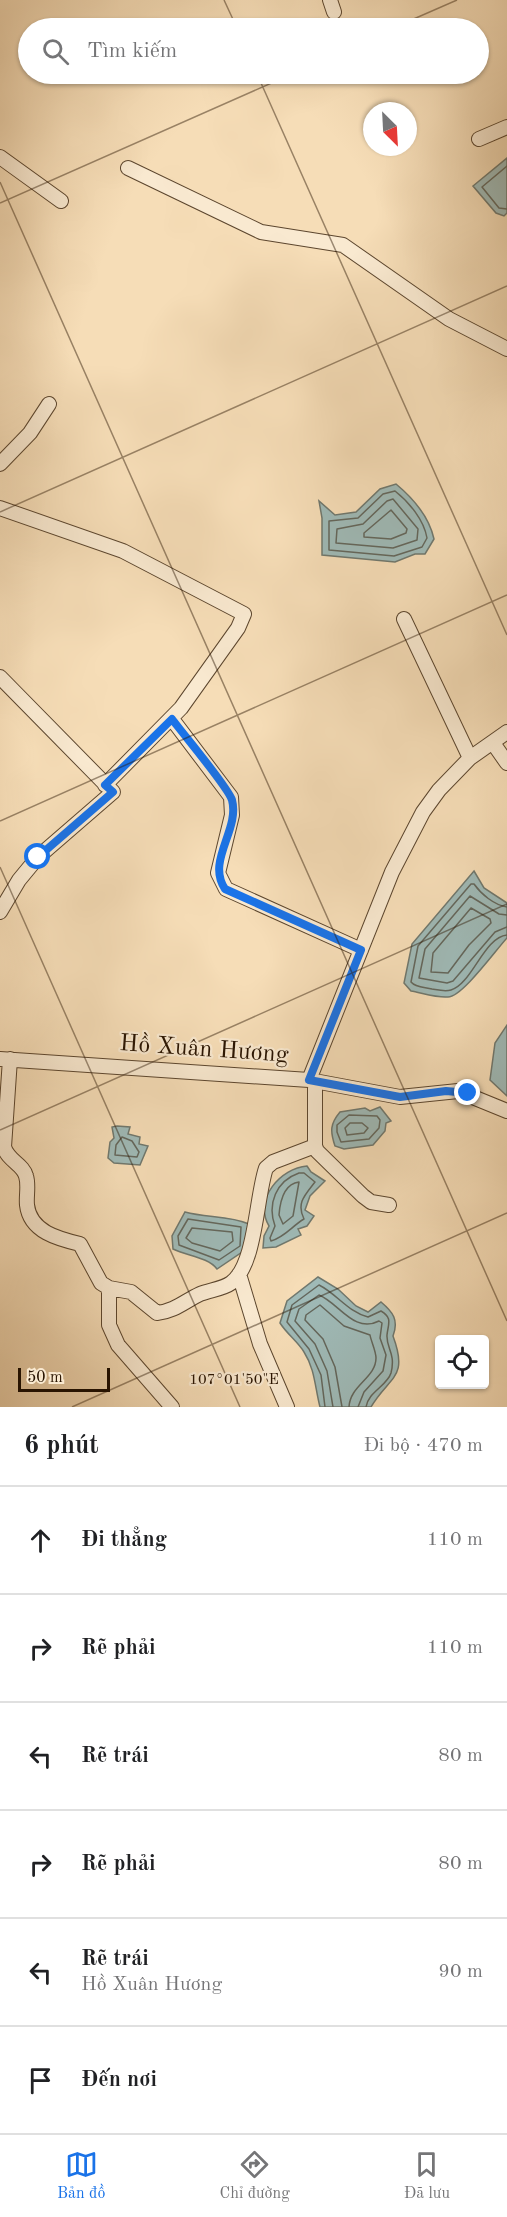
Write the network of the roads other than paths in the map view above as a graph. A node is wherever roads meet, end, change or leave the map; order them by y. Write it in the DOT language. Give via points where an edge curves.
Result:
graph roads {
  1 [pos="507,126"];
  2 [pos="479,139"];
  3 [pos="0,157"];
  4 [pos="128,168"];
  5 [pos="61,201"];
  6 [pos="507,349"];
  7 [pos="49,404"];
  8 [pos="0,464"];
  9 [pos="0,508"];
  10 [pos="404,619"];
  11 [pos="0,677"];
  12 [pos="172,719"];
  13 [pos="507,732"];
  14 [pos="493,743"];
  15 [pos="470,758"];
  16 [pos="507,763"];
  17 [pos="105,785"];
  18 [pos="0,912"];
  19 [pos="361,950"];
  20 [pos="5,1059"];
  21 [pos="312,1081"];
  22 [pos="507,1112"];
  23 [pos="315,1146"];
  24 [pos="389,1205"];
  25 [pos="239,1274"];
  26 [pos="109,1288"];
  27 [pos="171,1407"];
  28 [pos="287,1407"];
  1 -- 2 [label="street"];
  3 -- 5 [label="street"];
  4 -- 6 [label="street" via="261,232 343,245 449,319"];
  7 -- 8 [label="street" via="30,433"];
  9 -- 12 [label="street" via="123,551 241,610 244,619"];
  10 -- 15 [label="street"];
  11 -- 17 [label="street"];
  12 -- 17 [label="street"];
  12 -- 19 [label="street" via="231,797 232,815 218,873 225,889"];
  13 -- 14 [label="street"];
  14 -- 15 [label="street"];
  14 -- 16 [label="street"];
  15 -- 19 [label="street" via="423,812 392,872"];
  17 -- 18 [label="street" via="113,792 38,857"];
  19 -- 21 [label="street"];
  20 -- 21 [label="street, Hồ Xuân Hương"];
  20 -- 26 [label="street" via="4,1148 6,1156 26,1176 29,1214 55,1239 80,1244 101,1283"];
  21 -- 22 [label="street, Hồ Xuân Hương" via="400,1097 458,1090"];
  21 -- 23 [label="street"];
  23 -- 24 [label="street" via="363,1196 371,1202"];
  23 -- 25 [label="street" via="266,1168 249,1251"];
  25 -- 26 [label="street" via="230,1284 202,1292 166,1312 157,1312 130,1292"];
  25 -- 28 [label="street" via="260,1344"];
  26 -- 27 [label="street" via="109,1325 115,1340"];
}
